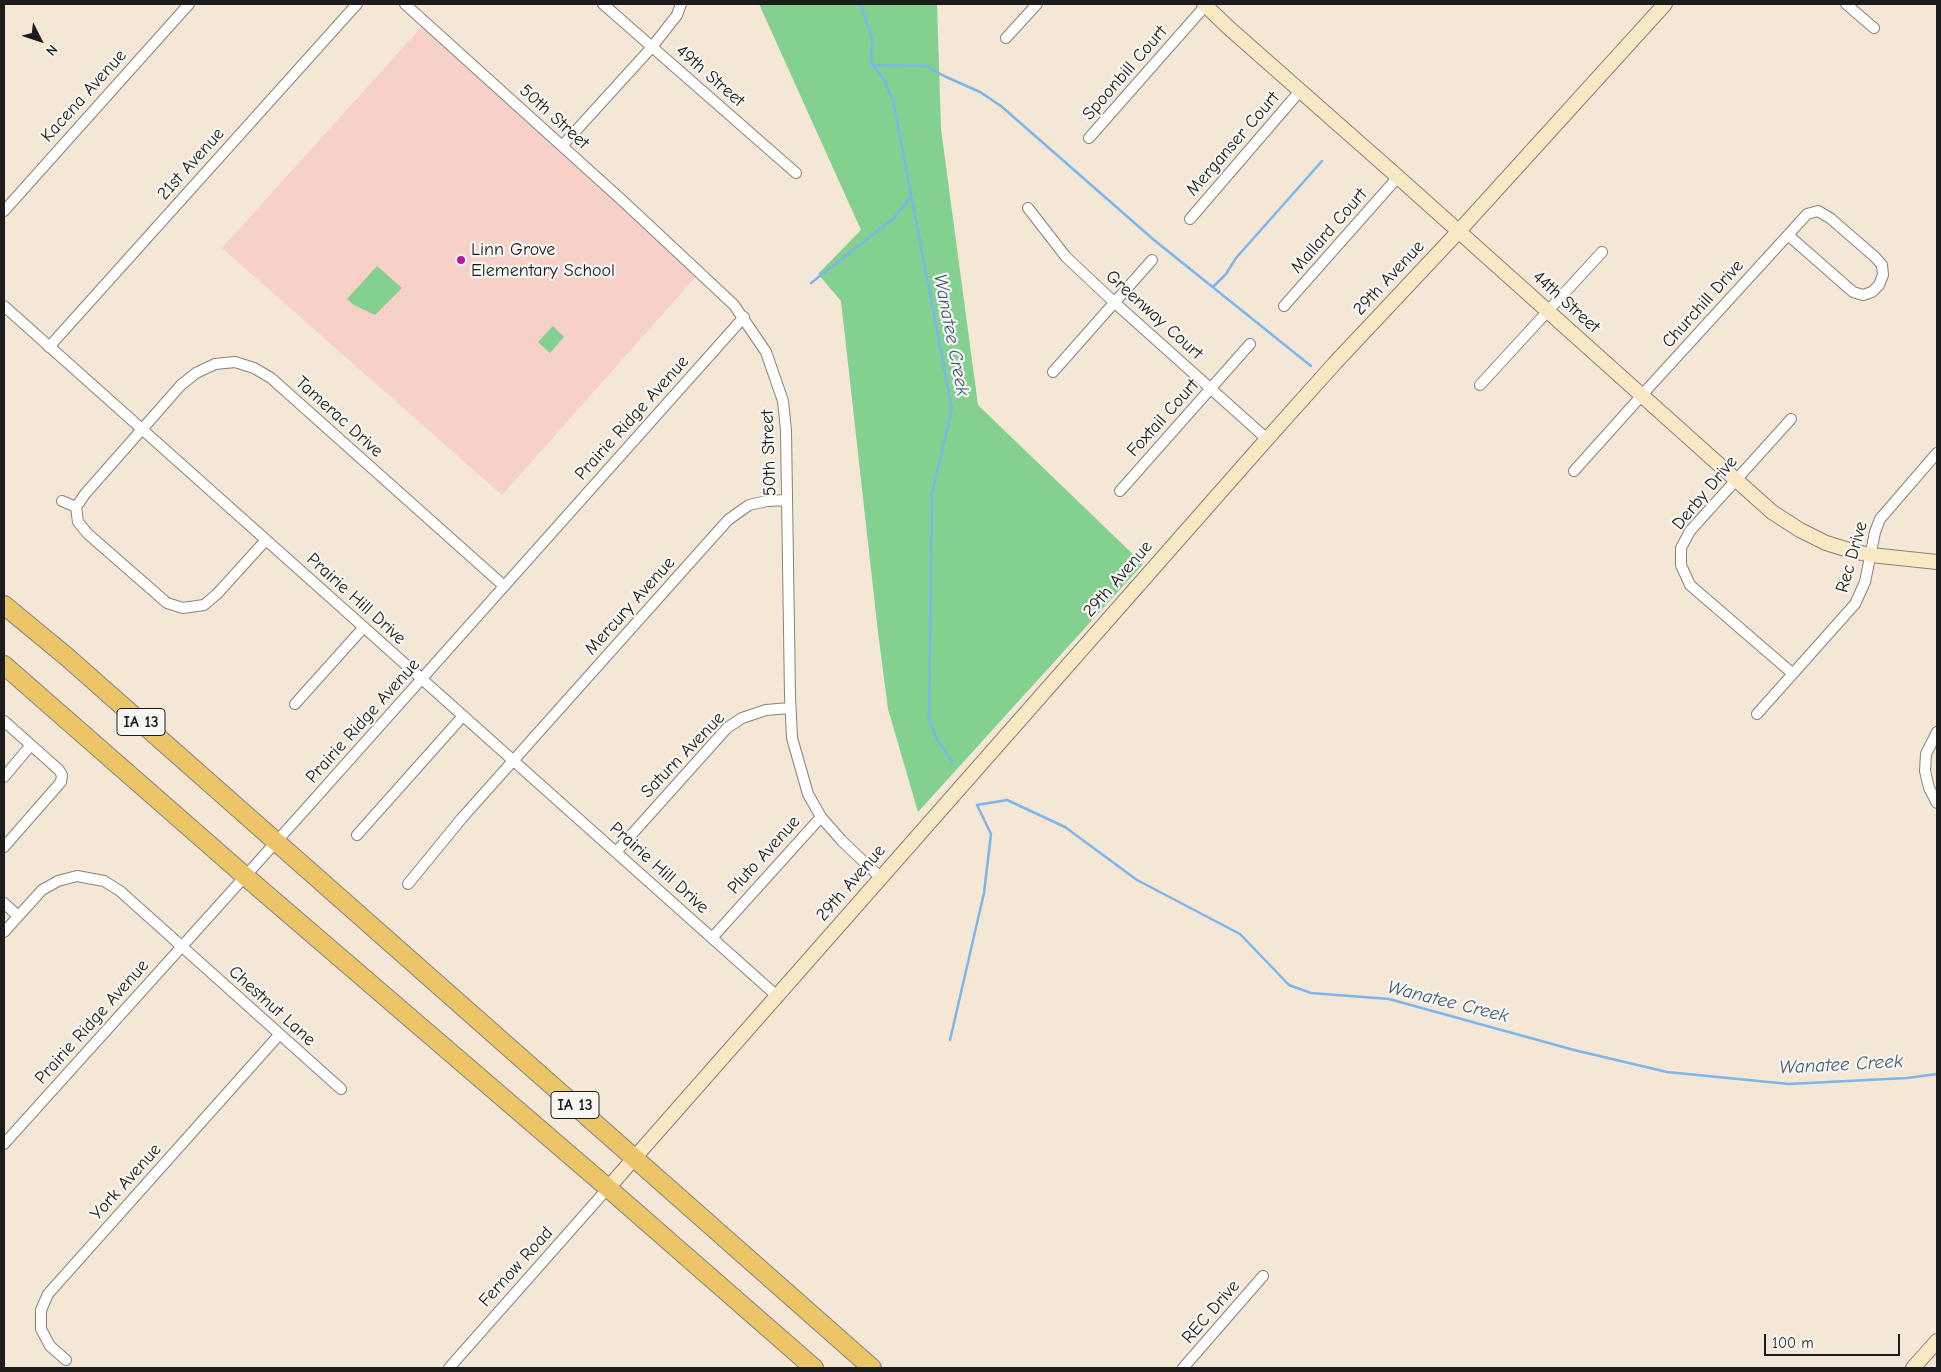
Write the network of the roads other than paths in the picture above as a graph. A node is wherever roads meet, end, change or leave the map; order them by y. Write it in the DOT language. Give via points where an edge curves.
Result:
graph roads {
  1 [pos="189,4"];
  2 [pos="357,4"];
  3 [pos="405,4"];
  4 [pos="603,4"];
  5 [pos="681,4"];
  6 [pos="1036,4"];
  7 [pos="1206,4"];
  8 [pos="1665,4"];
  9 [pos="1846,4"];
  10 [pos="1874,28"];
  11 [pos="1006,38"];
  12 [pos="652,47"];
  13 [pos="1300,91"];
  14 [pos="1089,138"];
  15 [pos="562,146"];
  16 [pos="796,173"];
  17 [pos="1398,177"];
  18 [pos="1028,208"];
  19 [pos="4,211"];
  20 [pos="1190,219"];
  21 [pos="1459,232"];
  22 [pos="1788,235"];
  23 [pos="1602,252"];
  24 [pos="1152,260"];
  25 [pos="1115,303"];
  26 [pos="4,306"];
  27 [pos="1284,306"];
  28 [pos="1548,311"];
  29 [pos="744,317"];
  30 [pos="1250,344"];
  31 [pos="49,347"];
  32 [pos="1054,372"];
  33 [pos="1480,385"];
  34 [pos="1211,388"];
  35 [pos="1642,396"];
  36 [pos="1791,419"];
  37 [pos="142,430"];
  38 [pos="1267,439"];
  39 [pos="1937,452"];
  40 [pos="1574,471"];
  41 [pos="1736,481"];
  42 [pos="1120,491"];
  43 [pos="787,500"];
  44 [pos="62,501"];
  45 [pos="76,507"];
  46 [pos="266,540"];
  47 [pos="1871,555"];
  48 [pos="1937,562"];
  49 [pos="504,586"];
  50 [pos="4,605"];
  51 [pos="364,627"];
  52 [pos="4,665"];
  53 [pos="1792,673"];
  54 [pos="422,679"];
  55 [pos="295,704"];
  56 [pos="790,708"];
  57 [pos="1757,714"];
  58 [pos="463,716"];
  59 [pos="4,721"];
  60 [pos="1937,732"];
  61 [pos="31,745"];
  62 [pos="514,761"];
  63 [pos="4,777"];
  64 [pos="1937,803"];
  65 [pos="821,816"];
  66 [pos="357,835"];
  67 [pos="276,842"];
  68 [pos="4,848"];
  69 [pos="616,852"];
  70 [pos="245,876"];
  71 [pos="881,878"];
  72 [pos="408,884"];
  73 [pos="4,903"];
  74 [pos="18,916"];
  75 [pos="4,932"];
  76 [pos="712,938"];
  77 [pos="182,946"];
  78 [pos="777,996"];
  79 [pos="279,1035"];
  80 [pos="341,1089"];
  81 [pos="4,1144"];
  82 [pos="634,1158"];
  83 [pos="608,1188"];
  84 [pos="1263,1276"];
  85 [pos="1937,1341"];
  86 [pos="66,1360"];
  87 [pos="449,1368"];
  88 [pos="814,1368"];
  89 [pos="872,1368"];
  90 [pos="1183,1368"];
  91 [pos="1913,1368"];
  1 -- 19 [label="street, Kacena Avenue"];
  2 -- 31 [label="street, 21st Avenue"];
  3 -- 15 [label="street, 50th Street"];
  4 -- 12 [label="street, 49th Street"];
  5 -- 12 [label="street" via="677,16"];
  6 -- 11 [label="street"];
  7 -- 13 [label="street, 44th Street"];
  7 -- 14 [label="street, Spoonbill Court"];
  8 -- 21 [label="street, 29th Avenue"];
  9 -- 10 [label="street"];
  12 -- 15 [label="street"];
  12 -- 16 [label="street, 49th Street"];
  13 -- 17 [label="street, 44th Street"];
  13 -- 20 [label="street, Merganser Court"];
  15 -- 29 [label="street, 50th Street" via="700,272"];
  17 -- 21 [label="street, 44th Street"];
  17 -- 27 [label="street, Mallard Court"];
  18 -- 25 [label="street, Greenway Court" via="1066,257"];
  21 -- 28 [label="street, 44th Street"];
  21 -- 38 [label="street, 29th Avenue"];
  22 -- 22 [label="street, Churchill Drive" via="1853,292 1863,295 1879,285 1882,265 1824,214 1818,211 1807,214"];
  22 -- 35 [label="street, Churchill Drive"];
  23 -- 28 [label="street"];
  24 -- 25 [label="street"];
  25 -- 32 [label="street"];
  25 -- 34 [label="street, Greenway Court"];
  26 -- 31 [label="street, Prairie Hill Drive"];
  28 -- 33 [label="street"];
  28 -- 35 [label="street, 44th Street"];
  29 -- 43 [label="street, 50th Street" via="766,352 783,401"];
  29 -- 49 [label="street, Prairie Ridge Avenue"];
  30 -- 34 [label="street, Foxtail Court"];
  31 -- 37 [label="street, Prairie Hill Drive"];
  34 -- 38 [label="street, Greenway Court"];
  34 -- 42 [label="street, Foxtail Court"];
  35 -- 40 [label="street, Churchill Drive"];
  35 -- 41 [label="street, 44th Street"];
  36 -- 41 [label="street, Derby Drive"];
  37 -- 45 [label="street, Tamerac Drive"];
  37 -- 46 [label="street, Prairie Hill Drive"];
  37 -- 49 [label="street, Tamerac Drive" via="181,385 196,373 215,364 236,362 254,368 271,378"];
  38 -- 71 [label="street, 29th Avenue"];
  39 -- 47 [label="street, Rec Drive" via="1880,518 1874,532"];
  41 -- 47 [label="street, 44th Street" via="1772,512 1800,530 1826,542"];
  41 -- 53 [label="street, Derby Drive" via="1690,531 1680,548 1681,564 1690,585"];
  43 -- 56 [label="street, 50th Street"];
  43 -- 62 [label="street, Mercury Avenue" via="749,505 728,520"];
  44 -- 45 [label="street"];
  45 -- 46 [label="street" via="78,522 88,534 167,603 183,608 204,605"];
  46 -- 51 [label="street, Prairie Hill Drive"];
  47 -- 48 [label="street, 44th Street"];
  47 -- 53 [label="street, Rec Drive" via="1865,582 1855,604"];
  49 -- 54 [label="street, Prairie Ridge Avenue"];
  50 -- 67 [label="highway, IA 13"];
  51 -- 54 [label="street, Prairie Hill Drive"];
  51 -- 55 [label="street"];
  52 -- 70 [label="highway, IA 13"];
  53 -- 57 [label="street, Rec Drive"];
  54 -- 58 [label="street, Prairie Hill Drive"];
  54 -- 67 [label="street, Prairie Ridge Avenue"];
  56 -- 65 [label="street, 50th Street" via="792,738 799,765 808,794"];
  56 -- 69 [label="street, Saturn Avenue" via="766,710 742,718 727,728"];
  58 -- 62 [label="street, Prairie Hill Drive"];
  58 -- 66 [label="street"];
  59 -- 61 [label="street"];
  60 -- 64 [label="street" via="1926,754 1925,771"];
  61 -- 63 [label="street"];
  61 -- 68 [label="street" via="60,770 61,782"];
  62 -- 69 [label="street, Prairie Hill Drive"];
  62 -- 72 [label="street, Mercury Avenue"];
  65 -- 71 [label="street, 50th Street"];
  65 -- 76 [label="street, Pluto Avenue"];
  67 -- 70 [label="street, Prairie Ridge Avenue"];
  67 -- 82 [label="highway, IA 13"];
  69 -- 76 [label="street, Prairie Hill Drive"];
  70 -- 77 [label="street, Prairie Ridge Avenue"];
  70 -- 83 [label="highway, IA 13"];
  71 -- 78 [label="street, 29th Avenue"];
  73 -- 74 [label="street"];
  74 -- 75 [label="street, Chestnut Lane"];
  74 -- 77 [label="street, Chestnut Lane" via="42,890 58,881 77,876 96,879 120,892"];
  76 -- 78 [label="street, Prairie Hill Drive"];
  77 -- 79 [label="street, Chestnut Lane"];
  77 -- 81 [label="street, Prairie Ridge Avenue"];
  78 -- 82 [label="street, 29th Avenue"];
  79 -- 80 [label="street, Chestnut Lane"];
  79 -- 86 [label="street, York Avenue" via="48,1294 41,1310 41,1329 50,1346"];
  82 -- 83 [label="street, 29th Avenue"];
  82 -- 89 [label="highway, IA 13"];
  83 -- 87 [label="street, Fernow Road"];
  83 -- 88 [label="highway, IA 13"];
  84 -- 90 [label="street, REC Drive"];
  85 -- 91 [label="street"];
}
